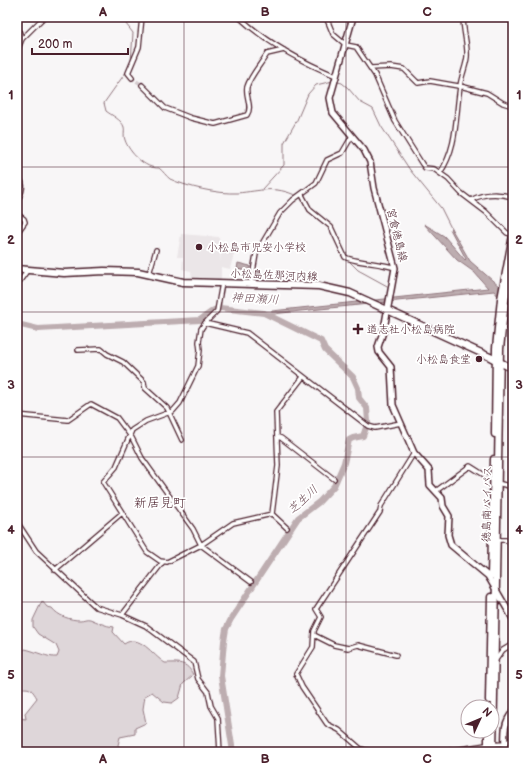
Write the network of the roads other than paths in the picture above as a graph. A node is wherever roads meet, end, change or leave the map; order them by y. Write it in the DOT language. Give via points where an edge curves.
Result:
graph roads {
  1 [pos="44,17"];
  2 [pos="142,17"];
  3 [pos="239,17"];
  4 [pos="326,17"];
  5 [pos="353,17"];
  6 [pos="463,17"];
  7 [pos="17,26"];
  8 [pos="22,39"];
  9 [pos="346,45"];
  10 [pos="284,50"];
  11 [pos="17,51"];
  12 [pos="371,68"];
  13 [pos="336,76"];
  14 [pos="132,78"];
  15 [pos="142,85"];
  16 [pos="460,87"];
  17 [pos="513,106"];
  18 [pos="352,136"];
  19 [pos="440,173"];
  20 [pos="17,177"];
  21 [pos="302,194"];
  22 [pos="513,197"];
  23 [pos="471,200"];
  24 [pos="17,201"];
  25 [pos="17,214"];
  26 [pos="17,233"];
  27 [pos="513,234"];
  28 [pos="156,250"];
  29 [pos="513,258"];
  30 [pos="509,266"];
  31 [pos="394,268"];
  32 [pos="17,269"];
  33 [pos="27,271"];
  34 [pos="148,274"];
  35 [pos="222,283"];
  36 [pos="251,284"];
  37 [pos="17,285"];
  38 [pos="387,311"];
  39 [pos="204,322"];
  40 [pos="78,350"];
  41 [pos="498,361"];
  42 [pos="513,369"];
  43 [pos="303,377"];
  44 [pos="169,413"];
  45 [pos="17,415"];
  46 [pos="401,422"];
  47 [pos="129,434"];
  48 [pos="278,437"];
  49 [pos="182,440"];
  50 [pos="414,453"];
  51 [pos="334,479"];
  52 [pos="494,482"];
  53 [pos="513,487"];
  54 [pos="436,491"];
  55 [pos="122,513"];
  56 [pos="272,514"];
  57 [pos="17,522"];
  58 [pos="287,528"];
  59 [pos="496,540"];
  60 [pos="513,544"];
  61 [pos="201,545"];
  62 [pos="163,562"];
  63 [pos="55,570"];
  64 [pos="491,581"];
  65 [pos="251,582"];
  66 [pos="495,588"];
  67 [pos="122,615"];
  68 [pos="513,619"];
  69 [pos="314,635"];
  70 [pos="513,644"];
  71 [pos="396,655"];
  72 [pos="491,663"];
  73 [pos="489,699"];
  74 [pos="513,712"];
  75 [pos="513,738"];
  76 [pos="489,739"];
  77 [pos="490,744"];
  78 [pos="505,744"];
  79 [pos="220,752"];
  80 [pos="372,752"];
  81 [pos="442,752"];
  82 [pos="488,752"];
  83 [pos="493,752"];
  84 [pos="505,752"];
  1 -- 8 [label="street"];
  2 -- 14 [label="street" via="139,47 128,74"];
  3 -- 10 [label="street"];
  4 -- 9 [label="street" via="333,34"];
  5 -- 9 [label="main road, 宮倉徳島線"];
  6 -- 16 [label="street" via="467,56"];
  7 -- 8 [label="street"];
  8 -- 11 [label="street"];
  9 -- 12 [label="street" via="356,47"];
  9 -- 13 [label="main road, 宮倉徳島線"];
  10 -- 13 [label="street"];
  10 -- 15 [label="street" via="267,54 250,82 247,88 249,109 246,115 218,124 169,112"];
  12 -- 16 [label="street" via="404,69 418,83 430,81"];
  12 -- 19 [label="street" via="395,121 416,156 426,168 434,168"];
  13 -- 18 [label="main road, 宮倉徳島線" via="331,92 331,108"];
  16 -- 17 [label="street" via="487,93"];
  16 -- 19 [label="street" via="454,142 449,158"];
  18 -- 21 [label="street" via="342,153 327,160 316,183"];
  18 -- 31 [label="main road, 宮倉徳島線" via="370,162"];
  19 -- 23 [label="street"];
  20 -- 24 [label="street" via="23,185"];
  21 -- 31 [label="street" via="310,210 331,227 345,257"];
  21 -- 36 [label="street" via="283,209 256,254"];
  22 -- 23 [label="street" via="500,194"];
  23 -- 27 [label="street" via="507,232"];
  25 -- 26 [label="street" via="25,222"];
  27 -- 30 [label="main road, 徳島南バイパス"];
  28 -- 34 [label="street"];
  29 -- 30 [label="main road, 徳島南バイパス"];
  30 -- 41 [label="main road, 徳島南バイパス" via="503,300"];
  31 -- 38 [label="main road, 宮倉徳島線"];
  32 -- 33 [label="main road, 小松島佐那河内線"];
  33 -- 34 [label="main road, 小松島佐那河内線"];
  33 -- 37 [label="street"];
  34 -- 35 [label="main road, 小松島佐那河内線" via="183,282"];
  35 -- 36 [label="main road, 小松島佐那河内線"];
  35 -- 39 [label="street" via="218,308"];
  36 -- 38 [label="main road, 小松島佐那河内線" via="332,288"];
  38 -- 41 [label="main road, 小松島佐那河内線"];
  38 -- 46 [label="main road, 宮倉徳島線" via="378,347 391,367 393,405"];
  39 -- 43 [label="street" via="248,333"];
  39 -- 44 [label="street" via="200,329 198,366 180,404"];
  40 -- 44 [label="street" via="101,348 107,354 124,362"];
  41 -- 42 [label="main road, 小松島佐那河内線"];
  41 -- 52 [label="main road, 徳島南バイパス"];
  43 -- 46 [label="street" via="367,426 375,428"];
  43 -- 48 [label="street" via="276,412"];
  44 -- 47 [label="street" via="146,421"];
  44 -- 49 [label="street"];
  45 -- 47 [label="street" via="68,420 91,404 117,418"];
  46 -- 50 [label="main road, 宮倉徳島線"];
  47 -- 55 [label="street" via="116,467 103,482"];
  47 -- 61 [label="street" via="142,458 193,529"];
  48 -- 51 [label="street"];
  48 -- 56 [label="street" via="278,466"];
  50 -- 54 [label="main road, 宮倉徳島線" via="428,470 430,484"];
  50 -- 69 [label="street" via="381,506 380,512 316,609 321,617"];
  52 -- 53 [label="street"];
  52 -- 54 [label="street" via="470,466"];
  52 -- 59 [label="main road, 徳島南バイパス"];
  52 -- 64 [label="main road, 徳島南バイパス"];
  54 -- 64 [label="main road, 宮倉徳島線" via="442,498 449,516 448,535 451,545 482,570"];
  55 -- 62 [label="street" via="146,552"];
  55 -- 63 [label="street"];
  56 -- 58 [label="street"];
  56 -- 61 [label="street" via="233,523"];
  57 -- 63 [label="street" via="36,551"];
  59 -- 60 [label="street" via="506,540"];
  59 -- 66 [label="main road, 徳島南バイパス"];
  61 -- 62 [label="street"];
  61 -- 65 [label="street"];
  62 -- 67 [label="street"];
  63 -- 67 [label="street" via="96,607"];
  64 -- 66 [label="main road, 宮倉徳島線"];
  64 -- 72 [label="main road, 徳島南バイパス"];
  66 -- 68 [label="main road, 宮倉徳島線"];
  66 -- 72 [label="main road, 徳島南バイパス"];
  67 -- 79 [label="street" via="151,629 194,662 199,681 208,692 211,706 218,718"];
  69 -- 71 [label="street" via="334,645 348,648 358,645"];
  69 -- 80 [label="street" via="313,647 296,674 302,687 327,724 339,730 361,749"];
  70 -- 72 [label="street"];
  72 -- 73 [label="main road, 徳島南バイパス"];
  72 -- 77 [label="main road, 徳島南バイパス"];
  74 -- 78 [label="main road" via="506,724"];
  75 -- 78 [label="street"];
  76 -- 77 [label="main road, 徳島南バイパス"];
  77 -- 78 [label="street"];
  77 -- 81 [label="street"];
  77 -- 82 [label="main road, 徳島南バイパス"];
  77 -- 83 [label="main road, 徳島南バイパス"];
  78 -- 84 [label="main road"];
}
